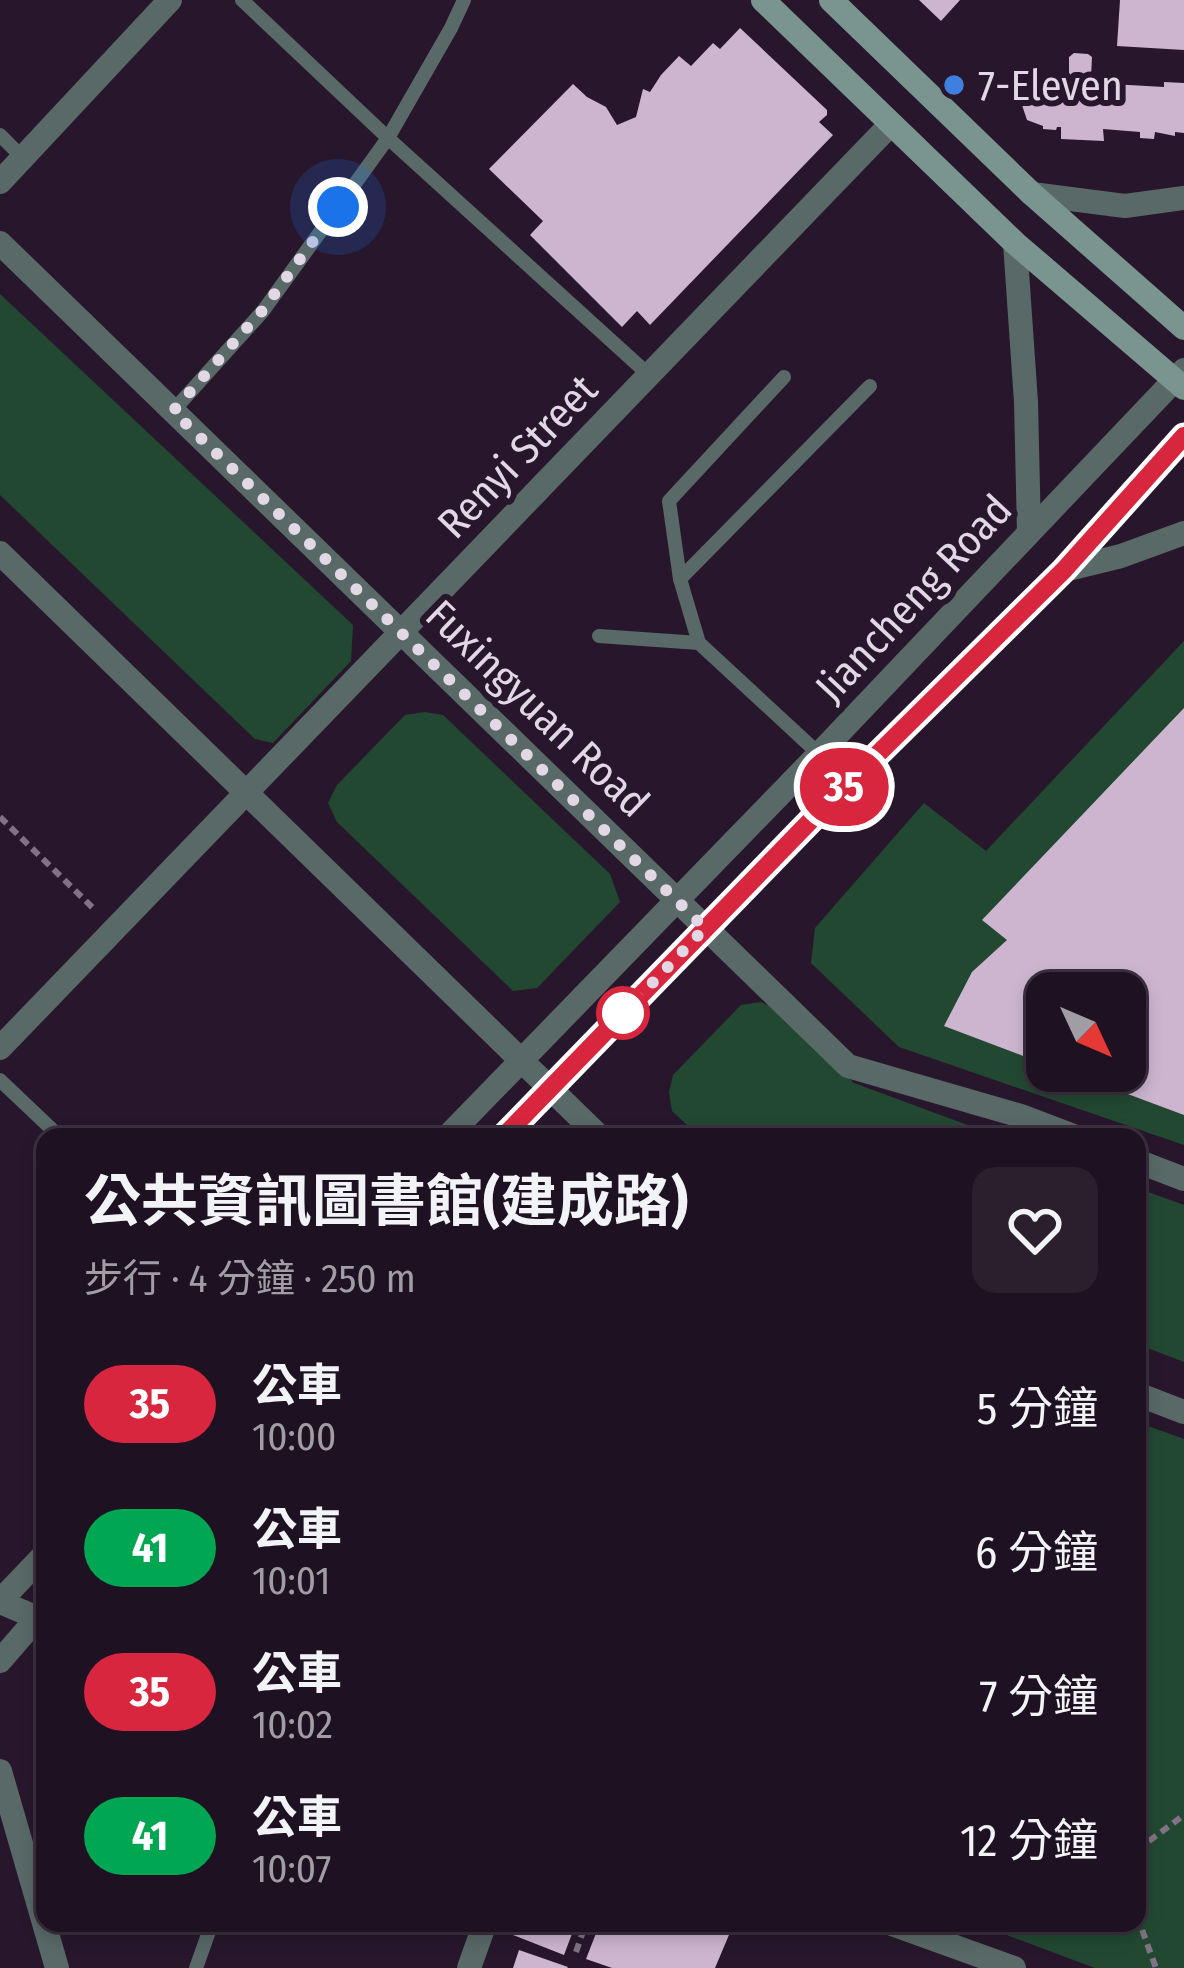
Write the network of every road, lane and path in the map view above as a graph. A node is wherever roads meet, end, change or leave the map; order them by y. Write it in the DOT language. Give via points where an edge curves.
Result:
graph roads {
  1 [pos="170,0"];
  2 [pos="242,0"];
  3 [pos="464,0"];
  4 [pos="763,0"];
  5 [pos="831,0"];
  6 [pos="890,125"];
  7 [pos="0,135"];
  8 [pos="388,138"];
  9 [pos="22,157"];
  10 [pos="0,182"];
  11 [pos="1032,194"];
  12 [pos="1184,198"];
  13 [pos="0,243"];
  14 [pos="1015,243"];
  15 [pos="1184,328"];
  16 [pos="649,375"];
  17 [pos="784,377"];
  18 [pos="1180,380"];
  19 [pos="870,386"];
  20 [pos="173,411"];
  21 [pos="1184,436"];
  22 [pos="1029,532"];
  23 [pos="1184,533"];
  24 [pos="0,553"];
  25 [pos="1064,570"];
  26 [pos="680,579"];
  27 [pos="402,631"];
  28 [pos="598,637"];
  29 [pos="699,643"];
  30 [pos="819,754"];
  31 [pos="247,791"];
  32 [pos="0,817"];
  33 [pos="678,898"];
  34 [pos="705,928"];
  35 [pos="114,930"];
  36 [pos="0,1048"];
  37 [pos="523,1059"];
  38 [pos="0,1080"];
  39 [pos="551,1088"];
  40 [pos="51,1128"];
  41 [pos="456,1128"];
  42 [pos="512,1128"];
  43 [pos="591,1128"];
  44 [pos="1052,1128"];
  45 [pos="1146,1164"];
  46 [pos="1184,1179"];
  47 [pos="1146,1397"];
  48 [pos="1184,1412"];
  49 [pos="36,1564"];
  50 [pos="0,1602"];
  51 [pos="36,1614"];
  52 [pos="36,1622"];
  53 [pos="0,1661"];
  54 [pos="0,1772"];
  55 [pos="1184,1815"];
  56 [pos="1146,1843"];
  57 [pos="36,1896"];
  58 [pos="47,1932"];
  59 [pos="209,1932"];
  60 [pos="482,1932"];
  61 [pos="583,1932"];
  62 [pos="914,1932"];
  63 [pos="1143,1932"];
  64 [pos="576,1952"];
  65 [pos="57,1968"];
  66 [pos="196,1968"];
  67 [pos="470,1968"];
  68 [pos="1014,1968"];
  69 [pos="1156,1968"];
  1 -- 9 [label="street"];
  2 -- 8 [label="lane"];
  3 -- 8 [label="lane"];
  4 -- 6 [label="main road"];
  5 -- 11 [label="main road"];
  6 -- 14 [label="main road"];
  6 -- 16 [label="street, Renyi Street"];
  7 -- 9 [label="lane"];
  8 -- 16 [label="lane"];
  8 -- 20 [label="lane" via="262,311"];
  9 -- 10 [label="street"];
  11 -- 12 [label="street" via="1125,206"];
  11 -- 15 [label="main road"];
  13 -- 20 [label="street, Fuxingyuan Road"];
  14 -- 18 [label="main road"];
  14 -- 22 [label="street"];
  16 -- 27 [label="street, Renyi Street"];
  17 -- 26 [label="lane" via="669,501"];
  18 -- 22 [label="street, Jiancheng Road"];
  19 -- 26 [label="lane"];
  20 -- 27 [label="street, Fuxingyuan Road"];
  21 -- 25 [label="street, Jiancheng Road"];
  22 -- 30 [label="street, Jiancheng Road"];
  23 -- 25 [label="street"];
  24 -- 31 [label="street"];
  25 -- 34 [label="street, Jiancheng Road"];
  26 -- 29 [label="lane"];
  27 -- 31 [label="street, Renyi Street"];
  27 -- 33 [label="street, Fuxingyuan Road"];
  28 -- 29 [label="lane"];
  29 -- 30 [label="lane"];
  30 -- 33 [label="street, Jiancheng Road"];
  31 -- 35 [label="street, Renyi Street"];
  31 -- 37 [label="street"];
  32 -- 35 [label="path"];
  33 -- 34 [label="street, Fuxingyuan Road"];
  33 -- 37 [label="street, Jiancheng Road"];
  34 -- 39 [label="street, Jiancheng Road"];
  34 -- 44 [label="street, Fuxingyuan Road" via="848,1066"];
  35 -- 36 [label="street, Renyi Street"];
  37 -- 39 [label="street"];
  37 -- 41 [label="street, Jiancheng Road"];
  38 -- 40 [label="lane"];
  39 -- 42 [label="street, Jiancheng Road"];
  39 -- 43 [label="street"];
  45 -- 46 [label="street"];
  47 -- 48 [label="street"];
  49 -- 50 [label="street"];
  50 -- 51 [label="street"];
  52 -- 53 [label="street"];
  54 -- 57 [label="street"];
  55 -- 56 [label="path"];
  58 -- 65 [label="street"];
  59 -- 66 [label="lane"];
  60 -- 67 [label="street"];
  61 -- 64 [label="path"];
  62 -- 68 [label="street"];
  63 -- 69 [label="path"];
}
